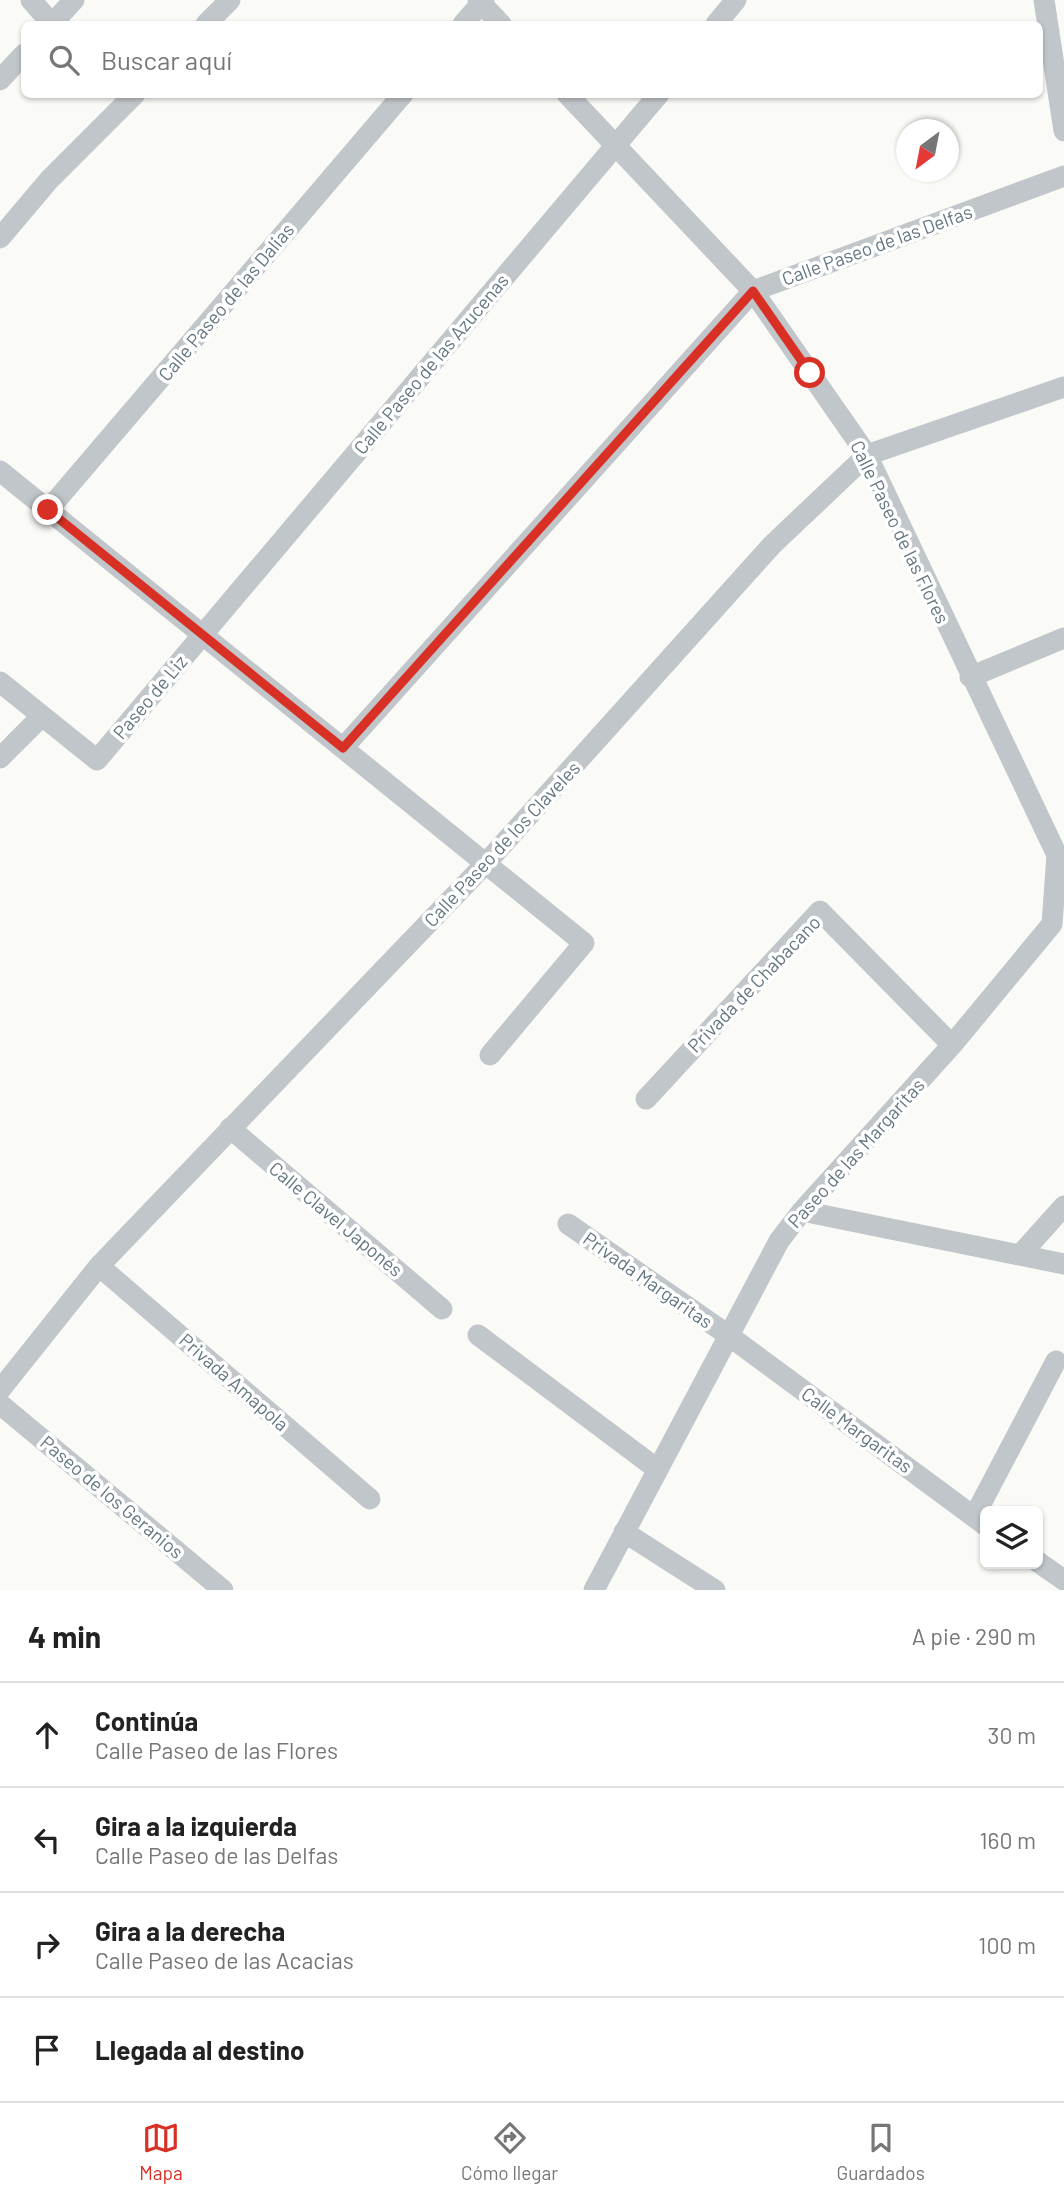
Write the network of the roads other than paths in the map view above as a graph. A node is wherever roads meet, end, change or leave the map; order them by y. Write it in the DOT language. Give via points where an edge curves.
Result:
graph roads {
  1 [pos="31,0"];
  2 [pos="74,0"];
  3 [pos="230,0"];
  4 [pos="736,0"];
  5 [pos="1044,0"];
  6 [pos="481,1"];
  7 [pos="49,21"];
  8 [pos="55,21"];
  9 [pos="209,21"];
  10 [pos="465,21"];
  11 [pos="498,21"];
  12 [pos="718,21"];
  13 [pos="1056,34"];
  14 [pos="21,57"];
  15 [pos="0,80"];
  16 [pos="131,98"];
  17 [pos="400,98"];
  18 [pos="571,98"];
  19 [pos="656,98"];
  20 [pos="1064,131"];
  21 [pos="616,147"];
  22 [pos="1064,176"];
  23 [pos="0,237"];
  24 [pos="753,291"];
  25 [pos="1064,387"];
  26 [pos="867,455"];
  27 [pos="0,471"];
  28 [pos="48,510"];
  29 [pos="202,634"];
  30 [pos="1064,638"];
  31 [pos="970,677"];
  32 [pos="0,682"];
  33 [pos="42,716"];
  34 [pos="343,748"];
  35 [pos="0,758"];
  36 [pos="487,862"];
  37 [pos="1052,924"];
  38 [pos="952,1045"];
  39 [pos="490,1055"];
  40 [pos="646,1099"];
  41 [pos="230,1128"];
  42 [pos="1064,1206"];
  43 [pos="802,1211"];
  44 [pos="568,1224"];
  45 [pos="1021,1254"];
  46 [pos="1064,1264"];
  47 [pos="99,1266"];
  48 [pos="442,1309"];
  49 [pos="478,1335"];
  50 [pos="728,1335"];
  51 [pos="1056,1361"];
  52 [pos="0,1390"];
  53 [pos="0,1404"];
  54 [pos="657,1469"];
  55 [pos="370,1499"];
  56 [pos="987,1506"];
  57 [pos="980,1521"];
  58 [pos="624,1532"];
  59 [pos="1043,1565"];
  60 [pos="1064,1580"];
  61 [pos="223,1590"];
  62 [pos="594,1590"];
  63 [pos="715,1590"];
  1 -- 7 [label="street"];
  2 -- 8 [label="street"];
  3 -- 9 [label="street"];
  4 -- 12 [label="street"];
  5 -- 13 [label="street"];
  6 -- 10 [label="street"];
  6 -- 11 [label="street"];
  13 -- 20 [label="street"];
  14 -- 15 [label="street"];
  16 -- 23 [label="street"];
  17 -- 28 [label="street, Calle Paseo de las Dalias"];
  18 -- 21 [label="street, Calle Paseo de las Flores"];
  19 -- 21 [label="street, Calle Paseo de las Azucenas"];
  21 -- 24 [label="street, Calle Paseo de las Flores"];
  21 -- 29 [label="street, Calle Paseo de las Azucenas"];
  22 -- 24 [label="street, Calle Paseo de las Delfas"];
  24 -- 26 [label="street, Calle Paseo de las Flores"];
  24 -- 34 [label="street, Calle Paseo de las Delfas"];
  25 -- 26 [label="street, Calle Paseo de los Claveles"];
  26 -- 31 [label="street, Calle Paseo de las Flores"];
  26 -- 36 [label="street, Calle Paseo de los Claveles" via="772,545"];
  27 -- 28 [label="street"];
  28 -- 29 [label="street"];
  29 -- 33 [label="street, Paseo de Liz" via="97,760"];
  29 -- 34 [label="street"];
  30 -- 31 [label="street"];
  31 -- 37 [label="street, Calle Paseo de las Flores" via="1056,855"];
  32 -- 33 [label="street"];
  33 -- 35 [label="street"];
  34 -- 36 [label="street"];
  36 -- 39 [label="street" via="584,943"];
  36 -- 41 [label="street, Calle Paseo de los Claveles"];
  37 -- 38 [label="street, Paseo de las Margaritas"];
  38 -- 40 [label="street, Privada de Chabacano" via="820,911"];
  38 -- 43 [label="street, Paseo de las Margaritas"];
  41 -- 47 [label="street, Calle Paseo de los Claveles"];
  41 -- 48 [label="street, Calle Clavel Japonés"];
  42 -- 45 [label="street"];
  43 -- 45 [label="street"];
  43 -- 50 [label="street, Paseo de las Margaritas" via="779,1241"];
  44 -- 50 [label="street, Privada Margaritas"];
  45 -- 46 [label="street"];
  47 -- 52 [label="street, Calle Paseo de los Claveles"];
  47 -- 55 [label="street, Privada Amapola"];
  49 -- 54 [label="street"];
  50 -- 54 [label="street, Paseo de las Margaritas"];
  50 -- 57 [label="street, Calle Margaritas"];
  51 -- 56 [label="street"];
  53 -- 61 [label="street, Paseo de los Geranios"];
  54 -- 58 [label="street, Paseo de las Margaritas"];
  58 -- 62 [label="street, Paseo de las Margaritas"];
  58 -- 63 [label="street"];
  59 -- 60 [label="street"];
}
